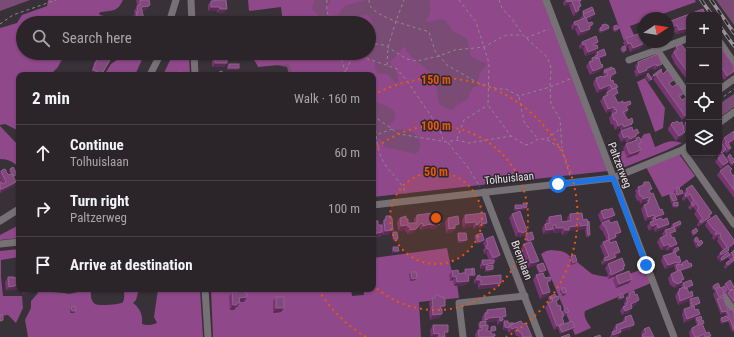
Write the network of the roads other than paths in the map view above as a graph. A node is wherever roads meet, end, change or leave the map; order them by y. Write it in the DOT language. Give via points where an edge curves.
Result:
graph roads {
  1 [pos="176,0"];
  2 [pos="190,0"];
  3 [pos="546,0"];
  4 [pos="171,16"];
  5 [pos="191,16"];
  6 [pos="686,39"];
  7 [pos="722,45"];
  8 [pos="657,50"];
  9 [pos="158,60"];
  10 [pos="194,60"];
  11 [pos="630,60"];
  12 [pos="734,62"];
  13 [pos="152,72"];
  14 [pos="195,72"];
  15 [pos="734,79"];
  16 [pos="722,88"];
  17 [pos="686,92"];
  18 [pos="734,112"];
  19 [pos="722,121"];
  20 [pos="686,147"];
  21 [pos="682,150"];
  22 [pos="613,178"];
  23 [pos="484,192"];
  24 [pos="376,205"];
  25 [pos="16,211"];
  26 [pos="0,221"];
  27 [pos="734,224"];
  28 [pos="16,242"];
  29 [pos="0,244"];
  30 [pos="205,292"];
  31 [pos="724,295"];
  32 [pos="525,296"];
  33 [pos="734,311"];
  34 [pos="208,337"];
  35 [pos="463,337"];
  36 [pos="540,337"];
  37 [pos="674,337"];
  1 -- 4 [label="street"];
  2 -- 5 [label="street"];
  3 -- 22 [label="street, Paltzerweg"];
  6 -- 8 [label="street"];
  7 -- 12 [label="street"];
  8 -- 11 [label="street"];
  8 -- 17 [label="street"];
  9 -- 13 [label="street"];
  10 -- 14 [label="street"];
  15 -- 16 [label="street"];
  18 -- 19 [label="street"];
  20 -- 21 [label="street, Tolhuislaan"];
  21 -- 22 [label="street, Tolhuislaan"];
  21 -- 27 [label="street"];
  22 -- 23 [label="street, Tolhuislaan"];
  22 -- 37 [label="street, Paltzerweg"];
  23 -- 24 [label="street, Tolhuislaan"];
  23 -- 32 [label="street, Bremlaan"];
  25 -- 26 [label="street"];
  28 -- 29 [label="street"];
  30 -- 34 [label="street"];
  31 -- 33 [label="street"];
  32 -- 35 [label="street" via="459,303"];
  32 -- 36 [label="street, Bremlaan"];
}
